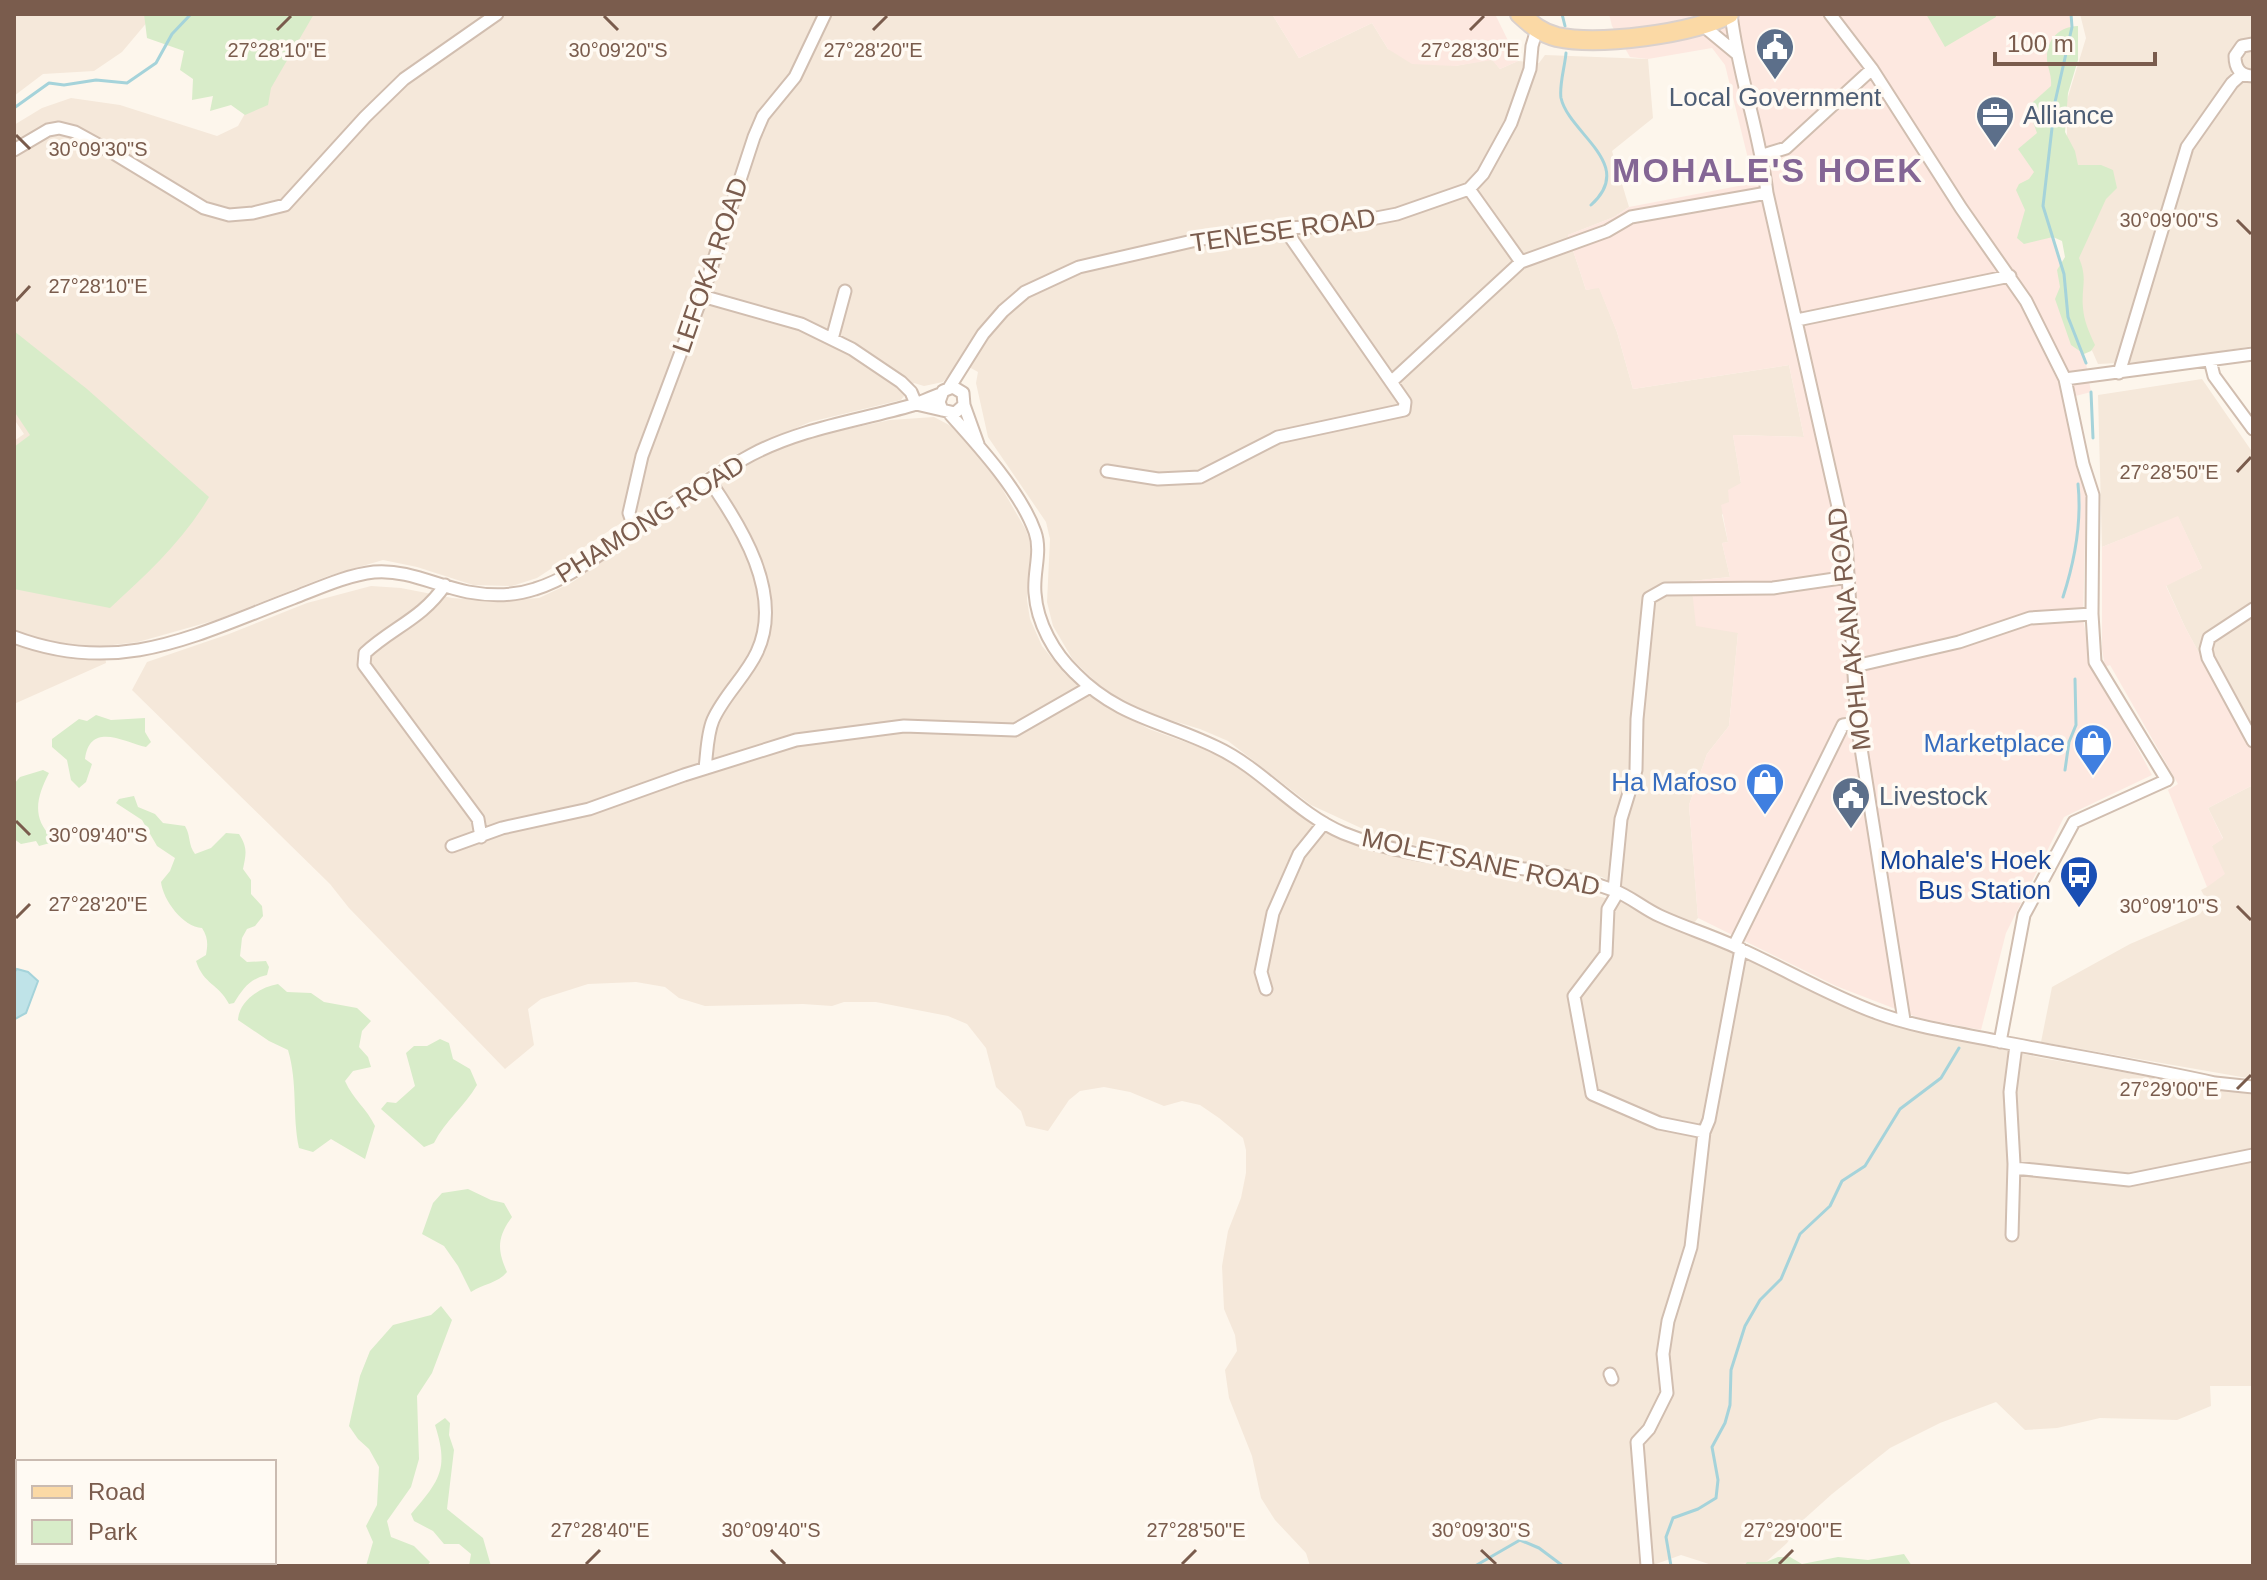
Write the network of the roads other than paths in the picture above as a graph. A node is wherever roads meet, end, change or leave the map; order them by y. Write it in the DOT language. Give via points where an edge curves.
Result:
graph roads {
  1 [pos="497,14"];
  2 [pos="825,14"];
  3 [pos="1520,14"];
  4 [pos="1730,14"];
  5 [pos="1830,14"];
  6 [pos="1704,19"];
  7 [pos="1537,29"];
  8 [pos="2253,44"];
  9 [pos="1736,53"];
  10 [pos="1872,69"];
  11 [pos="2247,75"];
  12 [pos="14,150"];
  13 [pos="1763,155"];
  14 [pos="1469,189"];
  15 [pos="1767,193"];
  16 [pos="1284,228"];
  17 [pos="1521,262"];
  18 [pos="2010,276"];
  19 [pos="845,291"];
  20 [pos="702,296"];
  21 [pos="1797,320"];
  22 [pos="832,339"];
  23 [pos="2253,354"];
  24 [pos="2210,360"];
  25 [pos="963,369"];
  26 [pos="2119,373"];
  27 [pos="2065,379"];
  28 [pos="1391,382"];
  29 [pos="945,391"];
  30 [pos="963,399"];
  31 [pos="916,404"];
  32 [pos="946,412"];
  33 [pos="2253,429"];
  34 [pos="978,444"];
  35 [pos="1107,471"];
  36 [pos="709,480"];
  37 [pos="635,530"];
  38 [pos="1848,577"];
  39 [pos="445,585"];
  40 [pos="2253,609"];
  41 [pos="2092,614"];
  42 [pos="14,637"];
  43 [pos="1855,666"];
  44 [pos="1090,687"];
  45 [pos="1857,723"];
  46 [pos="2253,741"];
  47 [pos="705,768"];
  48 [pos="1324,823"];
  49 [pos="481,837"];
  50 [pos="452,846"];
  51 [pos="1616,891"];
  52 [pos="1738,947"];
  53 [pos="1266,989"];
  54 [pos="1904,1020"];
  55 [pos="2000,1042"];
  56 [pos="2016,1045"];
  57 [pos="2253,1087"];
  58 [pos="1704,1132"];
  59 [pos="2253,1155"];
  60 [pos="2014,1168"];
  61 [pos="2012,1235"];
  62 [pos="1647,1566"];
  1 -- 12 [label="street" via="404,79 285,205 229,215 204,208 115,154 59,128"];
  2 -- 20 [label="street, LEFOKA ROAD" via="795,77 763,116"];
  3 -- 7 [label="main road"];
  4 -- 6 [label="main road" via="1711,24"];
  4 -- 9 [label="street, MOHLAKANA ROAD"];
  5 -- 10 [label="street"];
  6 -- 7 [label="main road" via="1630,39 1557,37"];
  6 -- 9 [label="street"];
  7 -- 14 [label="street" via="1517,109 1490,163"];
  8 -- 11 [label="street" via="2242,46 2235,56 2237,69"];
  9 -- 13 [label="street, MOHLAKANA ROAD"];
  10 -- 13 [label="street" via="1786,148"];
  10 -- 18 [label="street"];
  11 -- 26 [label="street" via="2232,83 2187,147"];
  13 -- 15 [label="street, MOHLAKANA ROAD"];
  14 -- 16 [label="street, TENESE ROAD" via="1397,214 1335,226"];
  14 -- 17 [label="street"];
  15 -- 17 [label="street" via="1631,217"];
  15 -- 21 [label="street, MOHLAKANA ROAD"];
  16 -- 25 [label="street, TENESE ROAD" via="1136,252 1052,278 1003,311"];
  16 -- 28 [label="street"];
  17 -- 28 [label="street"];
  18 -- 21 [label="street"];
  18 -- 27 [label="street"];
  19 -- 22 [label="street"];
  20 -- 22 [label="street" via="801,324"];
  20 -- 37 [label="street, LEFOKA ROAD" via="635,480 629,513"];
  21 -- 38 [label="street, MOHLAKANA ROAD" via="1846,542"];
  22 -- 31 [label="street" via="901,382"];
  23 -- 24 [label="street"];
  24 -- 26 [label="street"];
  24 -- 33 [label="street" via="2214,376"];
  25 -- 29 [label="street, TENESE ROAD"];
  25 -- 30 [label="street, TENESE ROAD"];
  26 -- 27 [label="street"];
  27 -- 41 [label="street" via="2093,495"];
  28 -- 35 [label="street" via="1405,402 1404,410 1278,437 1200,477 1158,479"];
  29 -- 30 [label="street" via="957,388"];
  29 -- 31 [label="street, PHAMONG ROAD"];
  29 -- 32 [label="street" via="939,402"];
  30 -- 32 [label="street" via="959,412"];
  30 -- 34 [label="street, MOLETSANE ROAD"];
  31 -- 32 [label="street, PHAMONG ROAD"];
  31 -- 36 [label="street, PHAMONG ROAD" via="777,443"];
  32 -- 34 [label="street, MOLETSANE ROAD"];
  34 -- 44 [label="street, MOLETSANE ROAD" via="1036,534 1034,592 1045,630 1056,652"];
  36 -- 37 [label="street, PHAMONG ROAD"];
  36 -- 47 [label="street" via="746,541 764,589 764,615 756,654 713,719"];
  37 -- 39 [label="street, PHAMONG ROAD" via="537,589 487,594"];
  38 -- 43 [label="street, MOHLAKANA ROAD"];
  38 -- 51 [label="street" via="1773,588 1665,589 1649,598 1636,770 1621,819"];
  39 -- 42 [label="street, PHAMONG ROAD" via="396,572 361,574 208,631 131,653 65,653"];
  39 -- 49 [label="street" via="419,615 365,653 364,665 467,802"];
  40 -- 46 [label="street" via="2209,638 2206,649"];
  41 -- 43 [label="street" via="2030,618 1959,642"];
  41 -- 55 [label="street" via="2095,662 2167,780 2074,822 2024,915"];
  43 -- 45 [label="street, MOHLAKANA ROAD"];
  44 -- 47 [label="street" via="1015,730 904,726 825,734"];
  44 -- 48 [label="street, MOLETSANE ROAD" via="1134,716 1230,754"];
  45 -- 52 [label="street" via="1843,725"];
  45 -- 54 [label="street, MOHLAKANA ROAD"];
  47 -- 49 [label="street" via="589,809"];
  48 -- 51 [label="street, MOLETSANE ROAD" via="1378,845 1571,878"];
  48 -- 53 [label="street" via="1299,854 1273,913 1261,972"];
  49 -- 50 [label="street"];
  51 -- 52 [label="street, MOLETSANE ROAD" via="1658,915"];
  51 -- 58 [label="street" via="1608,909 1606,954 1574,996 1592,1094 1659,1123"];
  52 -- 54 [label="street, MOLETSANE ROAD" via="1838,999"];
  52 -- 58 [label="street"];
  54 -- 55 [label="street, MOLETSANE ROAD"];
  55 -- 56 [label="street, MOLETSANE ROAD"];
  56 -- 57 [label="street, MOLETSANE ROAD"];
  56 -- 60 [label="street" via="2010,1092"];
  58 -- 62 [label="street" via="1691,1247 1663,1354 1667,1393 1637,1442"];
  59 -- 60 [label="street" via="2129,1180"];
  60 -- 61 [label="street"];
}
